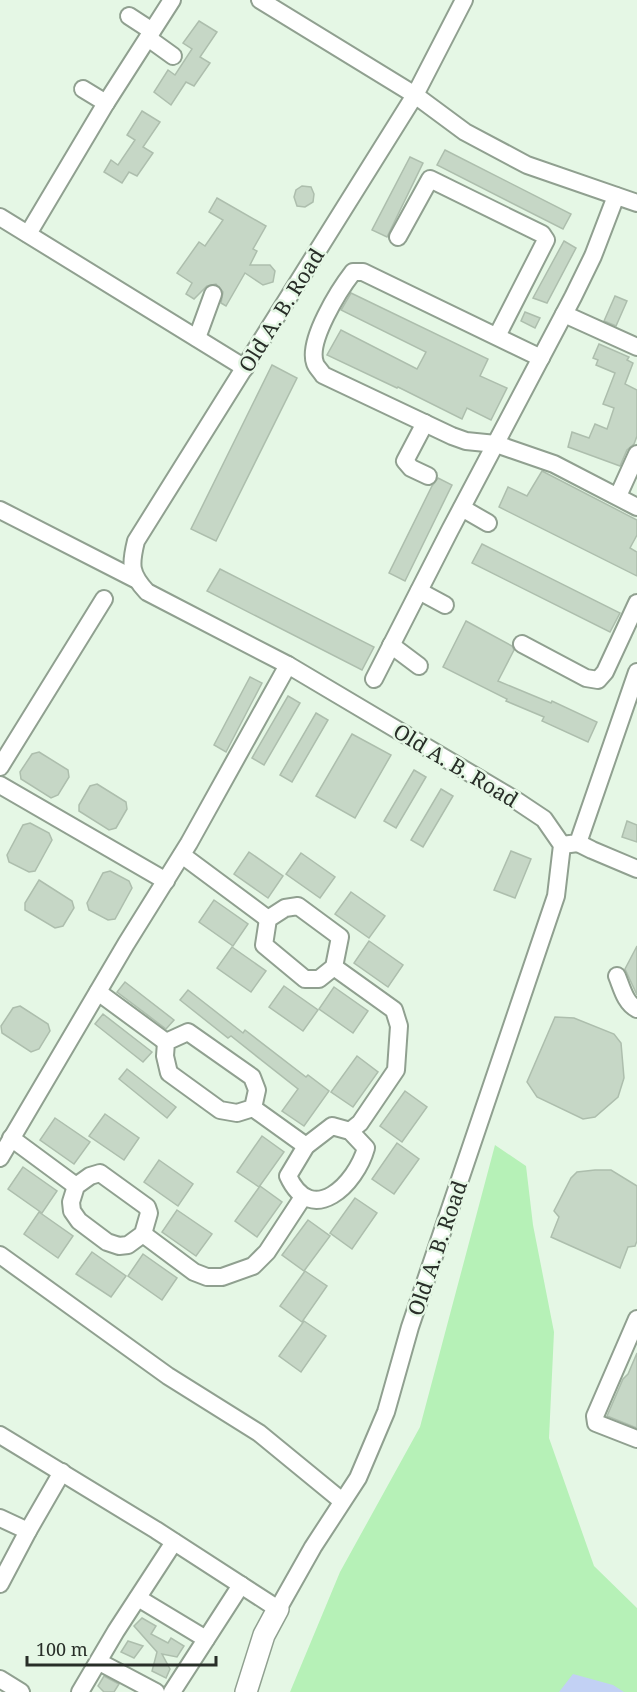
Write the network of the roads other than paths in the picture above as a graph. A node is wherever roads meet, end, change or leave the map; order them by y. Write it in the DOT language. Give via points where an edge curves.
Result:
graph roads {
  1 [pos="172,0"];
  2 [pos="260,0"];
  3 [pos="464,0"];
  4 [pos="129,16"];
  5 [pos="150,34"];
  6 [pos="173,56"];
  7 [pos="83,89"];
  8 [pos="413,99"];
  9 [pos="106,103"];
  10 [pos="616,196"];
  11 [pos="637,203"];
  12 [pos="0,217"];
  13 [pos="28,234"];
  14 [pos="398,237"];
  15 [pos="213,294"];
  16 [pos="564,314"];
  17 [pos="497,336"];
  18 [pos="197,338"];
  19 [pos="637,347"];
  20 [pos="541,358"];
  21 [pos="244,368"];
  22 [pos="424,423"];
  23 [pos="496,444"];
  24 [pos="637,454"];
  25 [pos="428,476"];
  26 [pos="618,496"];
  27 [pos="637,507"];
  28 [pos="462,508"];
  29 [pos="0,510"];
  30 [pos="488,523"];
  31 [pos="135,579"];
  32 [pos="419,591"];
  33 [pos="104,598"];
  34 [pos="637,603"];
  35 [pos="445,605"];
  36 [pos="522,644"];
  37 [pos="392,645"];
  38 [pos="288,665"];
  39 [pos="419,666"];
  40 [pos="637,672"];
  41 [pos="374,679"];
  42 [pos="0,767"];
  43 [pos="0,785"];
  44 [pos="570,844"];
  45 [pos="182,855"];
  46 [pos="637,868"];
  47 [pos="166,881"];
  48 [pos="268,919"];
  49 [pos="334,967"];
  50 [pos="617,976"];
  51 [pos="98,992"];
  52 [pos="637,1009"];
  53 [pos="166,1042"];
  54 [pos="253,1108"];
  55 [pos="350,1131"];
  56 [pos="11,1138"];
  57 [pos="306,1146"];
  58 [pos="0,1158"];
  59 [pos="76,1186"];
  60 [pos="303,1197"];
  61 [pos="142,1234"];
  62 [pos="0,1255"];
  63 [pos="636,1324"];
  64 [pos="637,1439"];
  65 [pos="2,1440"];
  66 [pos="62,1472"];
  67 [pos="342,1501"];
  68 [pos="0,1518"];
  69 [pos="28,1531"];
  70 [pos="174,1542"];
  71 [pos="0,1584"];
  72 [pos="241,1585"];
  73 [pos="138,1598"];
  74 [pos="278,1609"];
  75 [pos="206,1639"];
  76 [pos="105,1665"];
  77 [pos="0,1679"];
  78 [pos="21,1692"];
  79 [pos="80,1692"];
  80 [pos="156,1692"];
  81 [pos="172,1692"];
  82 [pos="246,1692"];
  1 -- 5 [label="street"];
  2 -- 8 [label="street"];
  3 -- 8 [label="street, Old A. B. Road"];
  4 -- 5 [label="street"];
  5 -- 6 [label="street"];
  5 -- 9 [label="street"];
  7 -- 9 [label="street"];
  8 -- 10 [label="street" via="527,165"];
  8 -- 21 [label="street, Old A. B. Road"];
  9 -- 13 [label="street"];
  10 -- 11 [label="street"];
  10 -- 16 [label="street" via="593,256"];
  12 -- 13 [label="street"];
  13 -- 18 [label="street"];
  14 -- 17 [label="street" via="430,179 542,234 546,240"];
  15 -- 18 [label="street"];
  16 -- 19 [label="street"];
  16 -- 20 [label="street"];
  17 -- 20 [label="street"];
  17 -- 22 [label="street" via="363,272 353,272 316,338 315,365 323,375"];
  18 -- 21 [label="street"];
  20 -- 23 [label="street"];
  21 -- 31 [label="street, Old A. B. Road" via="136,542 132,558"];
  22 -- 23 [label="street" via="466,441"];
  22 -- 25 [label="street" via="405,461"];
  23 -- 26 [label="street" via="554,464"];
  23 -- 28 [label="street"];
  24 -- 26 [label="street"];
  26 -- 27 [label="street"];
  28 -- 30 [label="street"];
  28 -- 32 [label="street"];
  29 -- 31 [label="street"];
  31 -- 38 [label="street, Old A. B. Road" via="147,592"];
  32 -- 35 [label="street"];
  32 -- 37 [label="street"];
  33 -- 42 [label="street"];
  34 -- 36 [label="street" via="598,680 586,678"];
  37 -- 39 [label="street"];
  37 -- 41 [label="street"];
  38 -- 44 [label="street, Old A. B. Road" via="517,801 544,819"];
  38 -- 45 [label="street"];
  40 -- 44 [label="street"];
  43 -- 47 [label="street"];
  44 -- 46 [label="street"];
  44 -- 67 [label="street, Old A. B. Road" via="386,1412 358,1478"];
  45 -- 47 [label="street"];
  45 -- 48 [label="street"];
  47 -- 51 [label="street"];
  48 -- 49 [label="street" via="264,945 305,979 319,979"];
  48 -- 49 [label="street" via="285,908 298,906 340,937"];
  49 -- 55 [label="street" via="394,1010 399,1026 396,1070 360,1123"];
  50 -- 52 [label="street" via="626,1000"];
  51 -- 53 [label="street"];
  51 -- 56 [label="street"];
  53 -- 54 [label="street" via="169,1072 220,1110 237,1113"];
  53 -- 54 [label="street" via="188,1032 252,1077 257,1090"];
  54 -- 57 [label="street"];
  55 -- 57 [label="street" via="332,1126"];
  55 -- 60 [label="street" via="366,1148 363,1161 330,1198 317,1201"];
  56 -- 58 [label="street"];
  56 -- 59 [label="street"];
  57 -- 60 [label="street" via="288,1176"];
  59 -- 61 [label="street" via="72,1211 107,1242 128,1245"];
  59 -- 61 [label="street" via="100,1173 147,1207"];
  60 -- 61 [label="street" via="267,1252 253,1266 222,1277 195,1272"];
  62 -- 67 [label="street" via="168,1376 259,1433"];
  63 -- 64 [label="street" via="595,1416 596,1423"];
  65 -- 66 [label="street"];
  66 -- 69 [label="street"];
  66 -- 70 [label="street"];
  67 -- 74 [label="street, Old A. B. Road"];
  68 -- 69 [label="street"];
  69 -- 71 [label="street"];
  70 -- 72 [label="street"];
  70 -- 73 [label="street"];
  72 -- 74 [label="street"];
  72 -- 75 [label="street"];
  73 -- 75 [label="street"];
  73 -- 79 [label="street"];
  74 -- 82 [label="main road, Old A. B. Road" via="264,1635"];
  75 -- 81 [label="street"];
  76 -- 80 [label="street"];
  77 -- 78 [label="street"];
}
